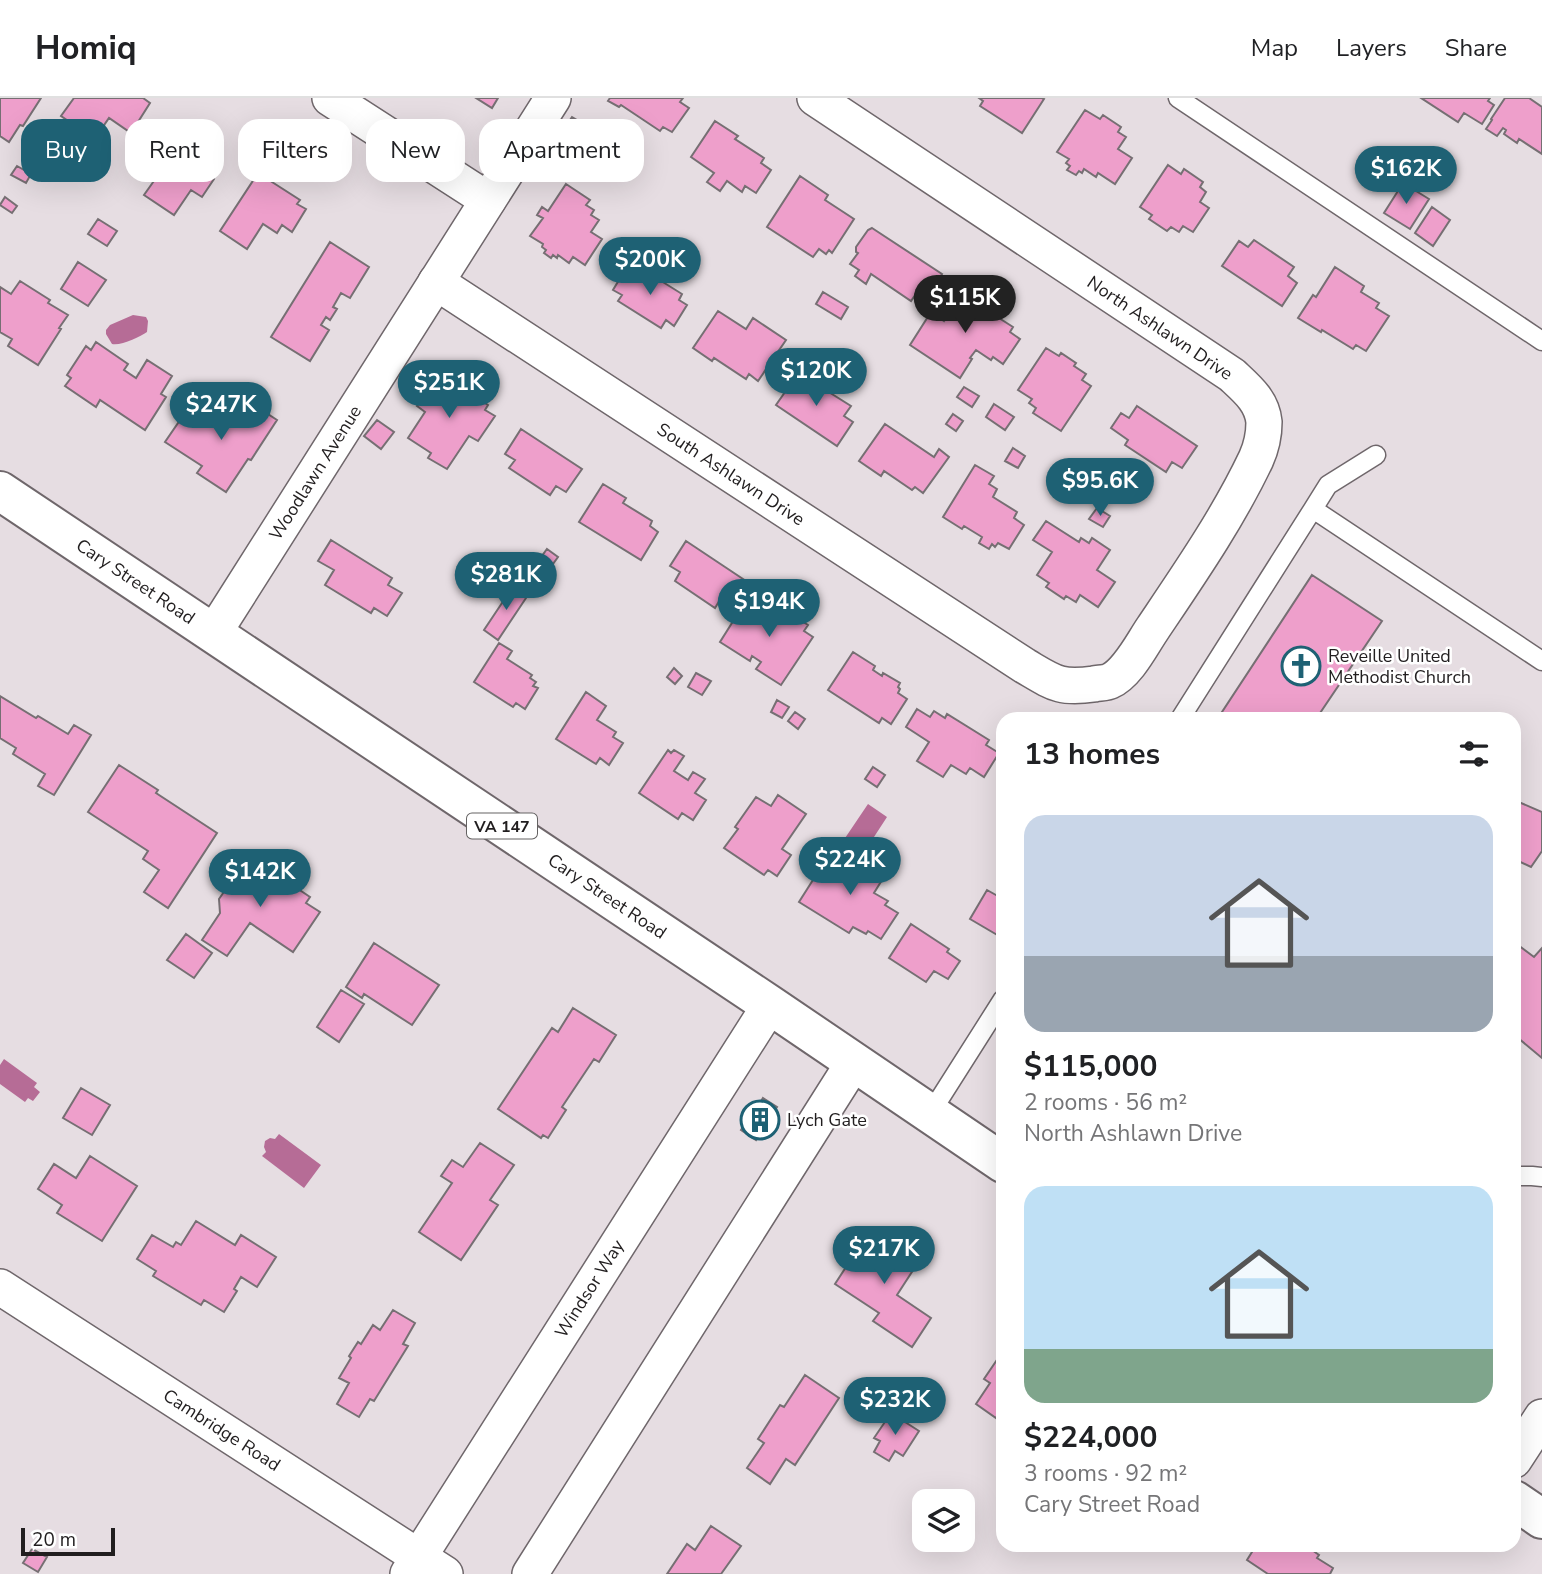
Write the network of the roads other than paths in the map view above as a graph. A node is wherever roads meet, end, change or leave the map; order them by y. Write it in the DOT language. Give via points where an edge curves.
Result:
graph roads {
  1 [pos="330,98"];
  2 [pos="553,98"];
  3 [pos="815,98"];
  4 [pos="1178,98"];
  5 [pos="488,200"];
  6 [pos="436,282"];
  7 [pos="1542,341"];
  8 [pos="1376,455"];
  9 [pos="0,491"];
  10 [pos="1313,509"];
  11 [pos="214,634"];
  12 [pos="1542,661"];
  13 [pos="1025,666"];
  14 [pos="1184,712"];
  15 [pos="770,1005"];
  16 [pos="996,1010"];
  17 [pos="854,1062"];
  18 [pos="930,1114"];
  19 [pos="996,1158"];
  20 [pos="1521,1176"];
  21 [pos="1542,1177"];
  22 [pos="0,1287"];
  23 [pos="1542,1417"];
  24 [pos="1521,1449"];
  25 [pos="1521,1505"];
  26 [pos="1542,1519"];
  27 [pos="424,1568"];
  28 [pos="530,1574"];
  1 -- 5 [label="street"];
  2 -- 5 [label="street, Woodlawn Avenue"];
  3 -- 13 [label="street, North Ashlawn Drive" via="1232,375 1260,407 1262,440 1236,498 1125,670 1110,681 1075,687 1056,684"];
  4 -- 7 [label="lane"];
  5 -- 6 [label="street, Woodlawn Avenue"];
  6 -- 11 [label="street, Woodlawn Avenue"];
  6 -- 13 [label="street, South Ashlawn Drive"];
  8 -- 10 [label="lane" via="1328,485"];
  9 -- 11 [label="main road, Cary Street Road / VA 147"];
  10 -- 12 [label="lane"];
  10 -- 14 [label="lane"];
  11 -- 15 [label="main road, Cary Street Road / VA 147"];
  15 -- 17 [label="main road, Cary Street Road / VA 147"];
  15 -- 27 [label="street, Windsor Way"];
  16 -- 18 [label="lane"];
  17 -- 18 [label="main road, Cary Street Road / VA 147"];
  17 -- 28 [label="street"];
  18 -- 19 [label="main road, Cary Street Road / VA 147"];
  20 -- 21 [label="lane"];
  22 -- 27 [label="street, Cambridge Road"];
  23 -- 24 [label="street"];
  25 -- 26 [label="main road"];
}
